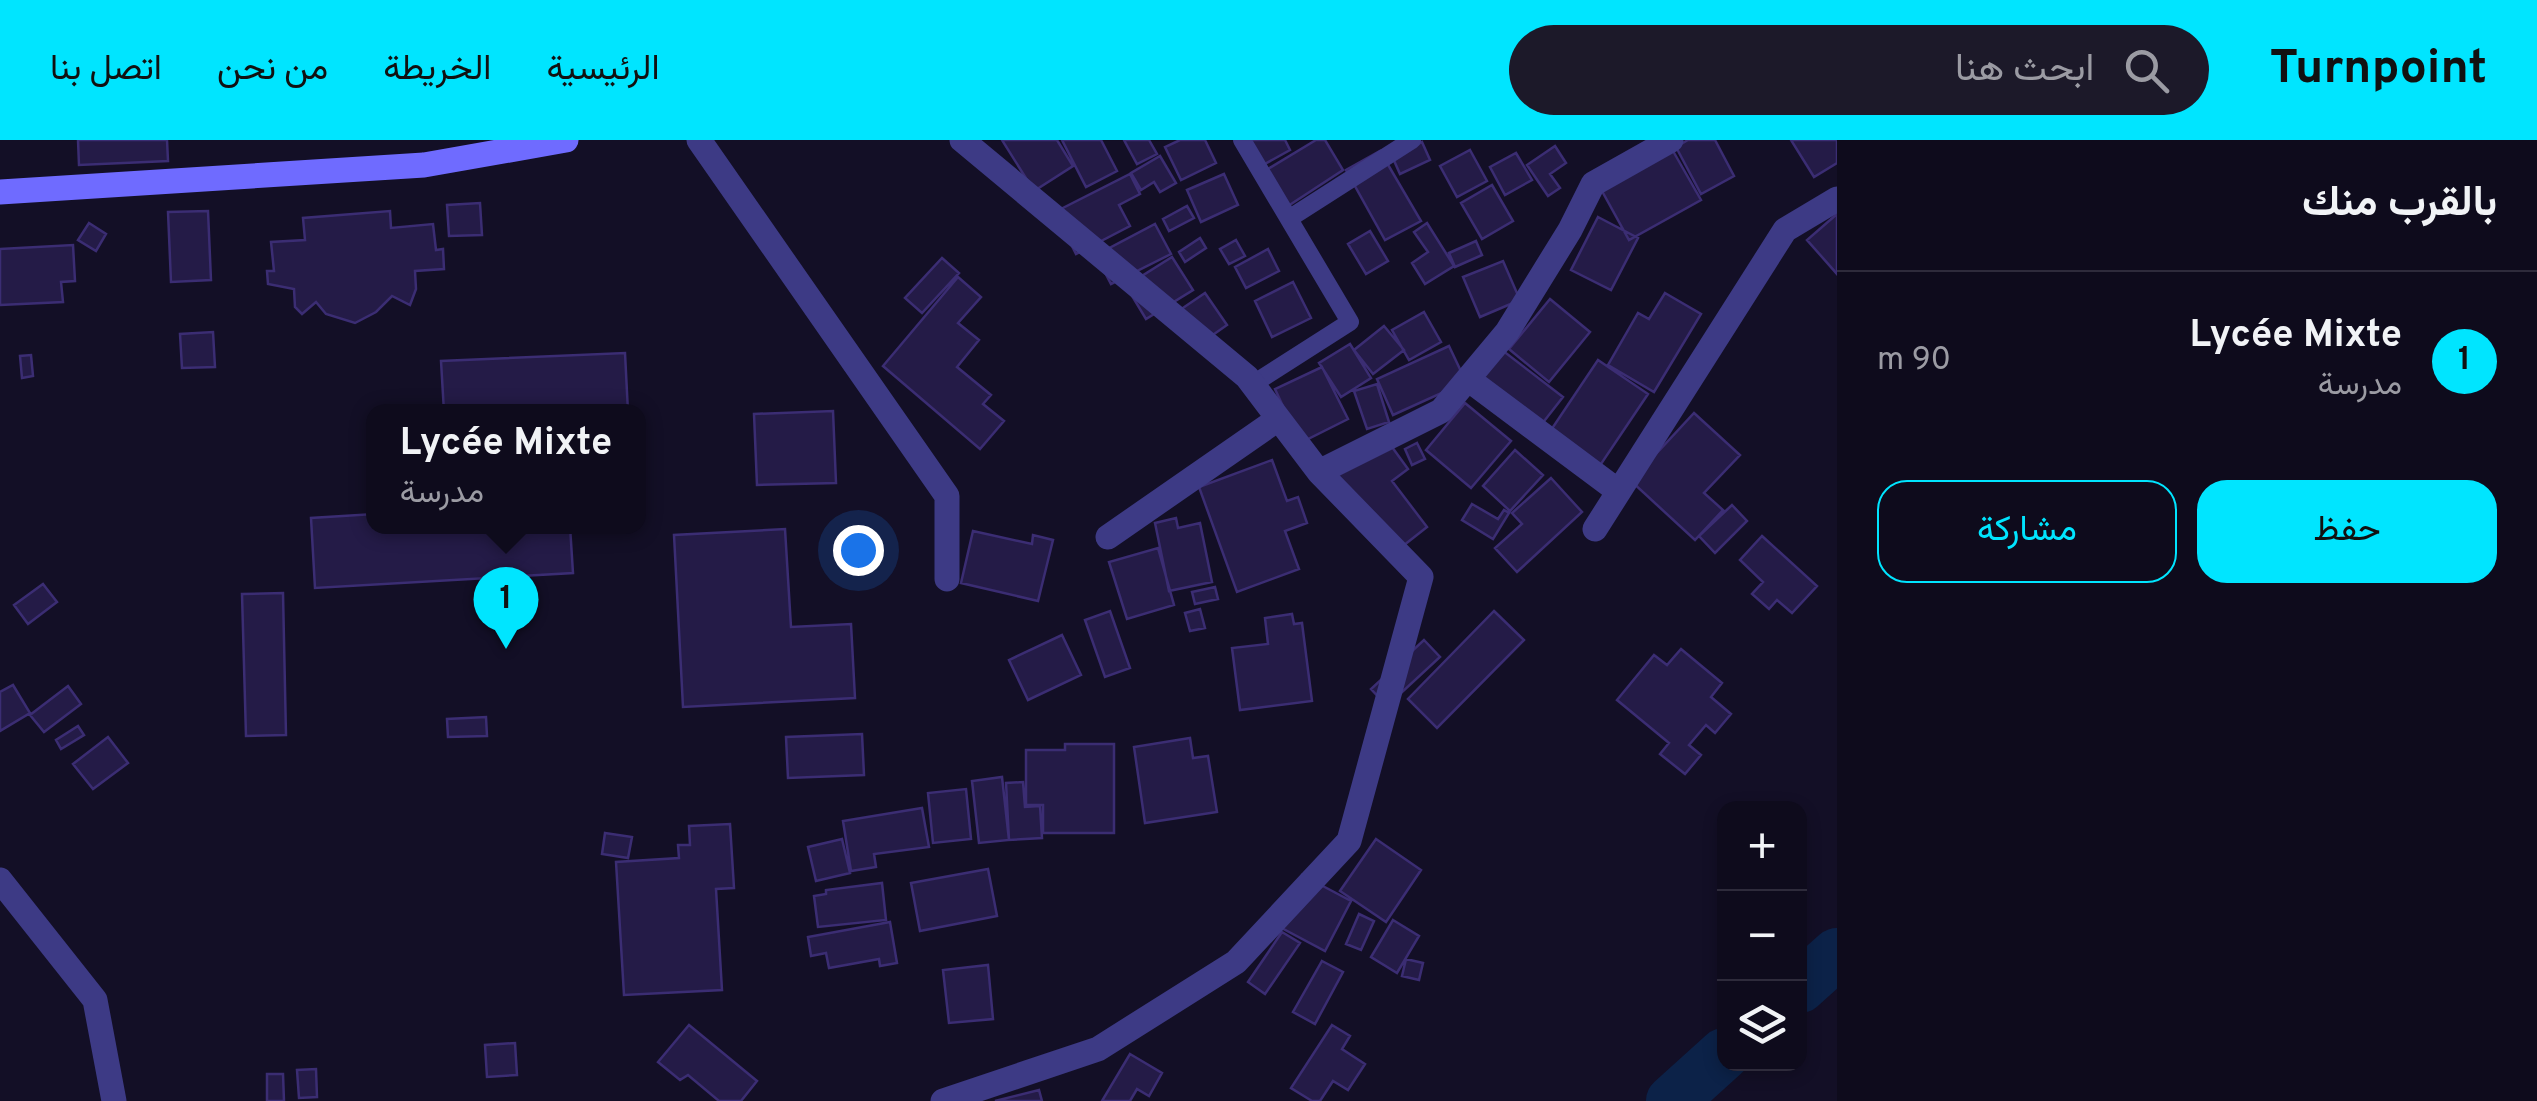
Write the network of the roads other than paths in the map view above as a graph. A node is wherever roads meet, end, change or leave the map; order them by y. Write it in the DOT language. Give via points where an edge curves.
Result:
graph roads {
  1 [pos="566,140"];
  2 [pos="699,140"];
  3 [pos="962,140"];
  4 [pos="1242,140"];
  5 [pos="1412,140"];
  6 [pos="1671,140"];
  7 [pos="0,192"];
  8 [pos="1837,199"];
  9 [pos="1290,218"];
  10 [pos="1468,380"];
  11 [pos="1253,384"];
  12 [pos="1278,419"];
  13 [pos="1319,472"];
  14 [pos="1618,491"];
  15 [pos="1595,529"];
  16 [pos="1108,537"];
  17 [pos="948,579"];
  18 [pos="0,880"];
  19 [pos="114,1101"];
  20 [pos="944,1101"];
  1 -- 7 [label="main road" via="424,166"];
  2 -- 17 [label="street" via="948,496"];
  3 -- 11 [label="street"];
  4 -- 9 [label="lane"];
  5 -- 9 [label="lane"];
  6 -- 10 [label="street" via="1593,184 1508,332"];
  8 -- 14 [label="street" via="1785,230"];
  9 -- 11 [label="lane" via="1350,322"];
  10 -- 13 [label="street" via="1441,411"];
  10 -- 14 [label="street"];
  11 -- 12 [label="street"];
  12 -- 13 [label="street"];
  12 -- 16 [label="street"];
  13 -- 20 [label="street" via="1421,577 1348,841 1236,962 1098,1050"];
  14 -- 15 [label="street"];
  18 -- 19 [label="street" via="95,1000"];
}
